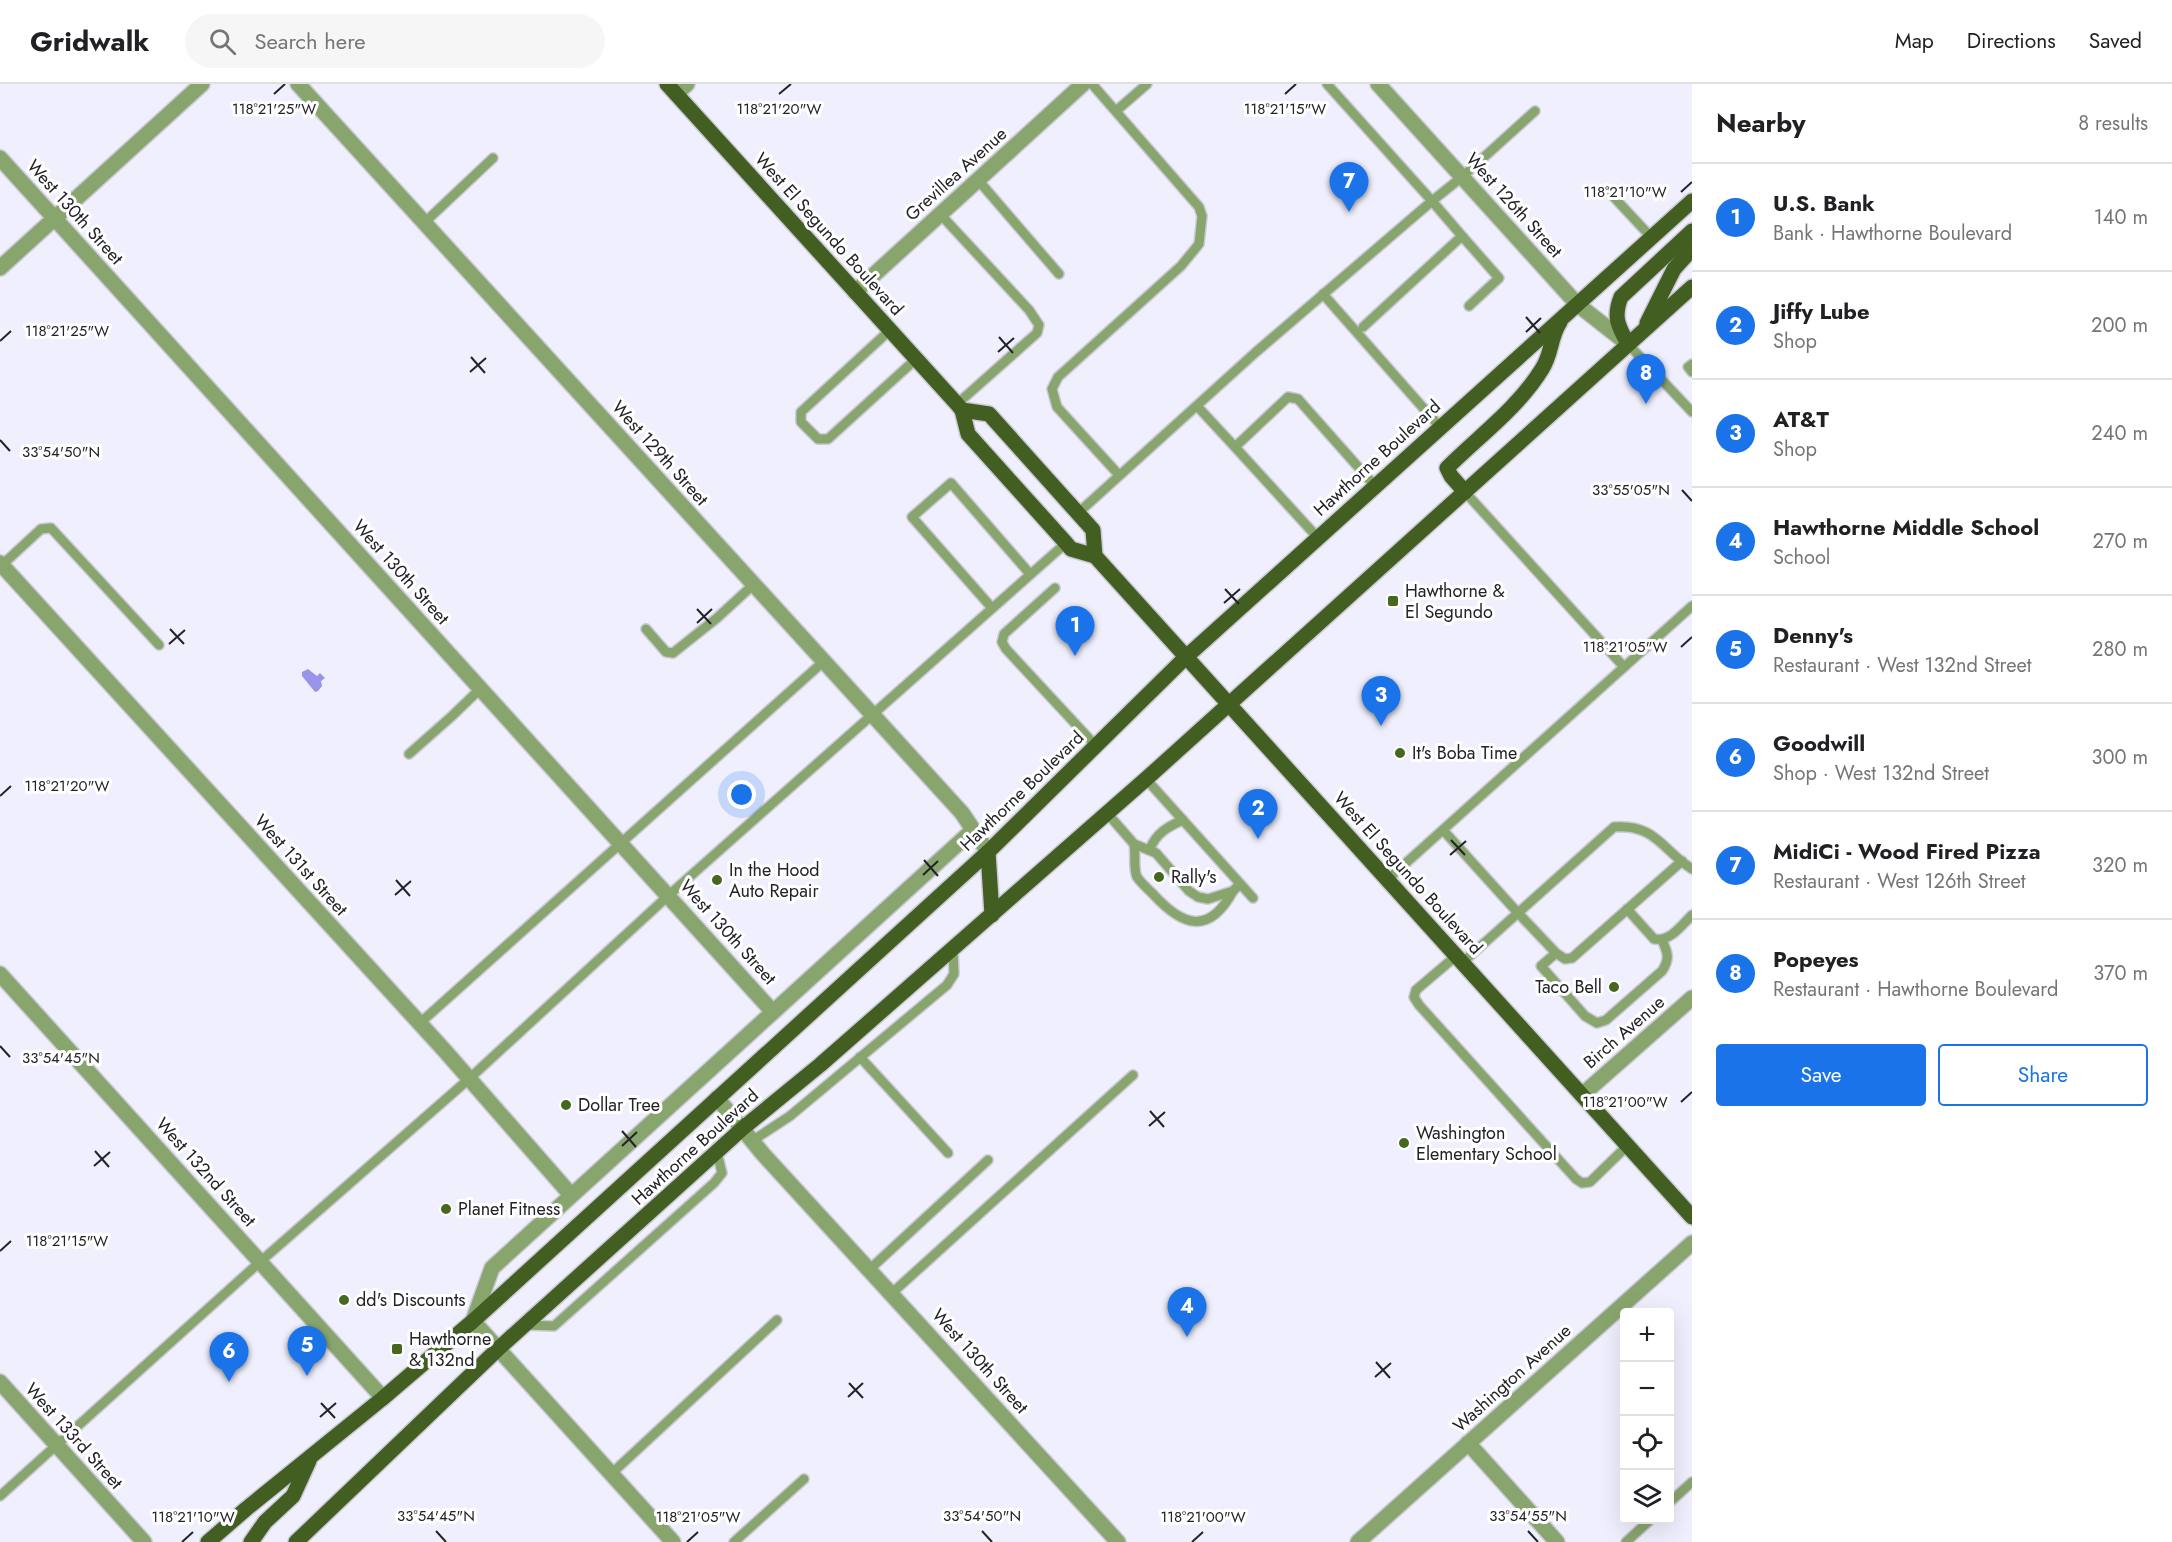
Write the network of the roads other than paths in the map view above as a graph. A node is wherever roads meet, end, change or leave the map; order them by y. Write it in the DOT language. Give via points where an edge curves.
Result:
graph roads {
  1 [pos="202,84"];
  2 [pos="298,84"];
  3 [pos="1083,84"];
  4 [pos="1092,84"];
  5 [pos="1147,84"];
  6 [pos="1327,84"];
  7 [pos="1378,84"];
  8 [pos="677,87"];
  9 [pos="1116,111"];
  10 [pos="1534,111"];
  11 [pos="0,158"];
  12 [pos="493,158"];
  13 [pos="1462,177"];
  14 [pos="978,180"];
  15 [pos="1609,192"];
  16 [pos="1432,201"];
  17 [pos="1692,201"];
  18 [pos="941,215"];
  19 [pos="55,219"];
  20 [pos="424,223"];
  21 [pos="1692,231"];
  22 [pos="1462,237"];
  23 [pos="1651,237"];
  24 [pos="1692,249"];
  25 [pos="0,268"];
  26 [pos="1059,274"];
  27 [pos="1692,286"];
  28 [pos="855,292"];
  29 [pos="1323,294"];
  30 [pos="1578,304"];
  31 [pos="1469,306"];
  32 [pos="1565,315"];
  33 [pos="1364,327"];
  34 [pos="890,330"];
  35 [pos="1643,331"];
  36 [pos="1628,344"];
  37 [pos="916,359"];
  38 [pos="1692,364"];
  39 [pos="1692,372"];
  40 [pos="1197,406"];
  41 [pos="959,407"];
  42 [pos="1692,412"];
  43 [pos="1440,428"];
  44 [pos="1235,447"];
  45 [pos="1119,475"];
  46 [pos="1375,486"];
  47 [pos="1465,492"];
  48 [pos="1078,513"];
  49 [pos="1318,538"];
  50 [pos="1066,543"];
  51 [pos="1095,556"];
  52 [pos="1,564"];
  53 [pos="1030,574"];
  54 [pos="753,585"];
  55 [pos="1055,588"];
  56 [pos="1692,606"];
  57 [pos="992,608"];
  58 [pos="646,629"];
  59 [pos="159,645"];
  60 [pos="1185,657"];
  61 [pos="824,662"];
  62 [pos="1624,667"];
  63 [pos="480,688"];
  64 [pos="1229,705"];
  65 [pos="873,716"];
  66 [pos="1096,746"];
  67 [pos="408,754"];
  68 [pos="1146,779"];
  69 [pos="1107,813"];
  70 [pos="1183,820"];
  71 [pos="973,830"];
  72 [pos="1443,830"];
  73 [pos="622,843"];
  74 [pos="1134,844"];
  75 [pos="1150,849"];
  76 [pos="988,852"];
  77 [pos="1682,861"];
  78 [pos="1692,869"];
  79 [pos="1387,880"];
  80 [pos="1237,888"];
  81 [pos="669,895"];
  82 [pos="1253,898"];
  83 [pos="1627,909"];
  84 [pos="1518,913"];
  85 [pos="992,915"];
  86 [pos="1692,915"];
  87 [pos="1662,940"];
  88 [pos="953,948"];
  89 [pos="1556,953"];
  90 [pos="1460,959"];
  91 [pos="0,974"];
  92 [pos="1692,998"];
  93 [pos="773,1012"];
  94 [pos="420,1023"];
  95 [pos="860,1057"];
  96 [pos="1133,1075"];
  97 [pos="470,1078"];
  98 [pos="1582,1095"];
  99 [pos="717,1098"];
  100 [pos="743,1128"];
  101 [pos="752,1142"];
  102 [pos="1627,1146"];
  103 [pos="717,1152"];
  104 [pos="948,1153"];
  105 [pos="988,1160"];
  106 [pos="571,1195"];
  107 [pos="1692,1217"];
  108 [pos="1692,1243"];
  109 [pos="261,1261"];
  110 [pos="870,1269"];
  111 [pos="892,1293"];
  112 [pos="777,1320"];
  113 [pos="473,1321"];
  114 [pos="525,1325"];
  115 [pos="498,1349"];
  116 [pos="0,1382"];
  117 [pos="383,1398"];
  118 [pos="1468,1443"];
  119 [pos="57,1445"];
  120 [pos="312,1456"];
  121 [pos="611,1474"];
  122 [pos="804,1479"];
  123 [pos="1692,1482"];
  124 [pos="0,1496"];
  125 [pos="1674,1498"];
  126 [pos="1646,1524"];
  127 [pos="144,1542"];
  128 [pos="208,1542"];
  129 [pos="250,1542"];
  130 [pos="296,1542"];
  131 [pos="673,1542"];
  132 [pos="734,1542"];
  133 [pos="1118,1542"];
  134 [pos="1358,1542"];
  135 [pos="1557,1542"];
  136 [pos="1626,1542"];
  1 -- 19 [label="street"];
  2 -- 20 [label="street, West 129th Street"];
  3 -- 14 [label="street, Grevillea Avenue"];
  4 -- 9 [label="lane"];
  5 -- 9 [label="lane"];
  6 -- 16 [label="lane"];
  7 -- 13 [label="street, West 126th Street"];
  8 -- 28 [label="main road, West El Segundo Boulevard"];
  9 -- 45 [label="lane" via="1199,207 1202,216 1198,244 1180,266 1058,377 1052,388 1057,407"];
  10 -- 13 [label="lane"];
  11 -- 19 [label="street, West 130th Street"];
  12 -- 20 [label="lane"];
  13 -- 16 [label="lane"];
  13 -- 30 [label="street, West 126th Street"];
  14 -- 18 [label="street, Grevillea Avenue"];
  14 -- 26 [label="lane"];
  15 -- 23 [label="lane"];
  16 -- 22 [label="lane"];
  16 -- 29 [label="lane"];
  17 -- 23 [label="main road, Hawthorne Boulevard"];
  18 -- 28 [label="street, Grevillea Avenue"];
  18 -- 41 [label="lane" via="1040,325 1037,333"];
  19 -- 25 [label="street"];
  19 -- 63 [label="street, West 130th Street"];
  20 -- 54 [label="street, West 129th Street"];
  21 -- 36 [label="main road" via="1621,297 1616,310 1618,326"];
  22 -- 31 [label="lane" via="1499,278"];
  22 -- 33 [label="lane"];
  23 -- 30 [label="main road, Hawthorne Boulevard"];
  24 -- 35 [label="main road" via="1674,269"];
  27 -- 35 [label="main road, Hawthorne Boulevard"];
  28 -- 34 [label="main road, West El Segundo Boulevard"];
  29 -- 40 [label="lane"];
  29 -- 43 [label="lane"];
  30 -- 32 [label="main road, Hawthorne Boulevard"];
  30 -- 36 [label="street, West 126th Street"];
  32 -- 43 [label="main road, Hawthorne Boulevard"];
  32 -- 47 [label="main road" via="1554,331 1550,356 1541,371 1447,468"];
  34 -- 37 [label="main road, West El Segundo Boulevard"];
  34 -- 37 [label="lane" via="801,412 801,422 818,439 828,439"];
  35 -- 36 [label="main road, Hawthorne Boulevard"];
  36 -- 42 [label="lane"];
  36 -- 47 [label="main road, Hawthorne Boulevard"];
  37 -- 41 [label="main road, West El Segundo Boulevard"];
  38 -- 39 [label="lane" via="1688,367"];
  40 -- 44 [label="lane"];
  40 -- 45 [label="lane"];
  41 -- 48 [label="main road" via="989,414"];
  41 -- 50 [label="main road, West El Segundo Boulevard" via="968,434"];
  43 -- 46 [label="main road, Hawthorne Boulevard"];
  44 -- 46 [label="lane" via="1288,398 1294,397"];
  44 -- 49 [label="lane"];
  45 -- 48 [label="lane"];
  46 -- 49 [label="main road, Hawthorne Boulevard"];
  47 -- 62 [label="lane"];
  47 -- 64 [label="main road, Hawthorne Boulevard"];
  48 -- 51 [label="main road" via="1093,530"];
  49 -- 60 [label="main road, Hawthorne Boulevard"];
  50 -- 51 [label="main road, West El Segundo Boulevard" via="1071,549"];
  50 -- 53 [label="lane"];
  51 -- 60 [label="main road, West El Segundo Boulevard"];
  52 -- 59 [label="lane" via="41,529 51,528"];
  52 -- 94 [label="street, West 131st Street"];
  53 -- 57 [label="lane"];
  53 -- 57 [label="lane" via="951,483 912,517"];
  54 -- 58 [label="lane" via="673,653 666,652"];
  54 -- 61 [label="street, West 129th Street"];
  55 -- 66 [label="lane" via="1004,634 1002,642"];
  56 -- 62 [label="lane"];
  57 -- 65 [label="lane"];
  60 -- 64 [label="main road, West El Segundo Boulevard"];
  60 -- 66 [label="main road, Hawthorne Boulevard"];
  61 -- 65 [label="street, West 129th Street"];
  61 -- 73 [label="lane"];
  62 -- 72 [label="lane"];
  63 -- 67 [label="lane"];
  63 -- 73 [label="street, West 130th Street"];
  64 -- 68 [label="main road, Hawthorne Boulevard"];
  64 -- 79 [label="main road, West El Segundo Boulevard"];
  65 -- 71 [label="street, West 129th Street"];
  65 -- 81 [label="lane"];
  66 -- 76 [label="main road, Hawthorne Boulevard"];
  68 -- 69 [label="main road, Hawthorne Boulevard"];
  68 -- 70 [label="lane"];
  69 -- 74 [label="lane"];
  69 -- 85 [label="main road, Hawthorne Boulevard"];
  70 -- 75 [label="lane" via="1166,828"];
  70 -- 80 [label="lane"];
  71 -- 76 [label="street, West 129th Street"];
  71 -- 93 [label="street"];
  72 -- 79 [label="lane"];
  72 -- 84 [label="lane"];
  73 -- 81 [label="street, West 130th Street"];
  73 -- 94 [label="lane"];
  74 -- 75 [label="lane"];
  74 -- 80 [label="lane" via="1136,876 1163,905 1193,923 1204,922"];
  75 -- 80 [label="lane" via="1198,897 1208,899"];
  76 -- 85 [label="main road"];
  76 -- 99 [label="main road, Hawthorne Boulevard"];
  77 -- 78 [label="lane"];
  77 -- 83 [label="lane"];
  77 -- 84 [label="lane" via="1651,834 1630,826 1614,827"];
  79 -- 90 [label="main road, West El Segundo Boulevard"];
  80 -- 82 [label="lane"];
  81 -- 93 [label="street, West 130th Street"];
  81 -- 97 [label="lane"];
  83 -- 87 [label="lane" via="1654,939"];
  83 -- 89 [label="lane" via="1572,958 1565,959"];
  84 -- 89 [label="lane"];
  84 -- 90 [label="lane"];
  85 -- 88 [label="main road, Hawthorne Boulevard"];
  86 -- 87 [label="lane"];
  87 -- 89 [label="lane" via="1668,962 1662,970 1606,1020 1597,1023 1585,1016 1541,966"];
  88 -- 95 [label="lane" via="954,974 947,985"];
  88 -- 100 [label="main road, Hawthorne Boulevard"];
  90 -- 98 [label="main road, West El Segundo Boulevard"];
  90 -- 102 [label="lane" via="1416,990 1414,997 1419,1005 1576,1179 1590,1182"];
  91 -- 109 [label="street, West 132nd Street"];
  92 -- 98 [label="street, Birch Avenue"];
  93 -- 106 [label="street"];
  94 -- 97 [label="street, West 131st Street"];
  95 -- 101 [label="lane" via="790,1116"];
  95 -- 104 [label="lane"];
  96 -- 111 [label="lane"];
  97 -- 106 [label="street, West 131st Street"];
  97 -- 109 [label="lane"];
  98 -- 102 [label="main road, West El Segundo Boulevard"];
  99 -- 100 [label="street, West 130th Street"];
  99 -- 113 [label="main road, Hawthorne Boulevard"];
  100 -- 101 [label="street, West 130th Street"];
  100 -- 103 [label="main road, Hawthorne Boulevard"];
  101 -- 110 [label="street, West 130th Street"];
  102 -- 107 [label="main road, West El Segundo Boulevard"];
  103 -- 114 [label="main road, Hawthorne Boulevard"];
  103 -- 114 [label="lane" via="722,1173 714,1183 554,1326"];
  105 -- 110 [label="lane"];
  106 -- 113 [label="street" via="492,1268"];
  108 -- 118 [label="street, Washington Avenue"];
  109 -- 117 [label="street, West 132nd Street"];
  109 -- 119 [label="lane"];
  110 -- 111 [label="street, West 130th Street"];
  111 -- 133 [label="street, West 130th Street"];
  112 -- 121 [label="lane"];
  113 -- 115 [label="street"];
  113 -- 117 [label="main road, Hawthorne Boulevard"];
  114 -- 115 [label="main road, Hawthorne Boulevard"];
  115 -- 121 [label="street"];
  115 -- 130 [label="main road, Hawthorne Boulevard"];
  116 -- 119 [label="street, West 133rd Street"];
  117 -- 120 [label="main road, Hawthorne Boulevard"];
  118 -- 134 [label="street, Washington Avenue"];
  118 -- 135 [label="street"];
  119 -- 124 [label="lane"];
  119 -- 127 [label="street, West 133rd Street"];
  120 -- 128 [label="main road, Hawthorne Boulevard"];
  120 -- 129 [label="main road" via="293,1496"];
  121 -- 131 [label="street"];
  122 -- 132 [label="lane"];
  123 -- 125 [label="lane"];
  126 -- 136 [label="lane"];
}
